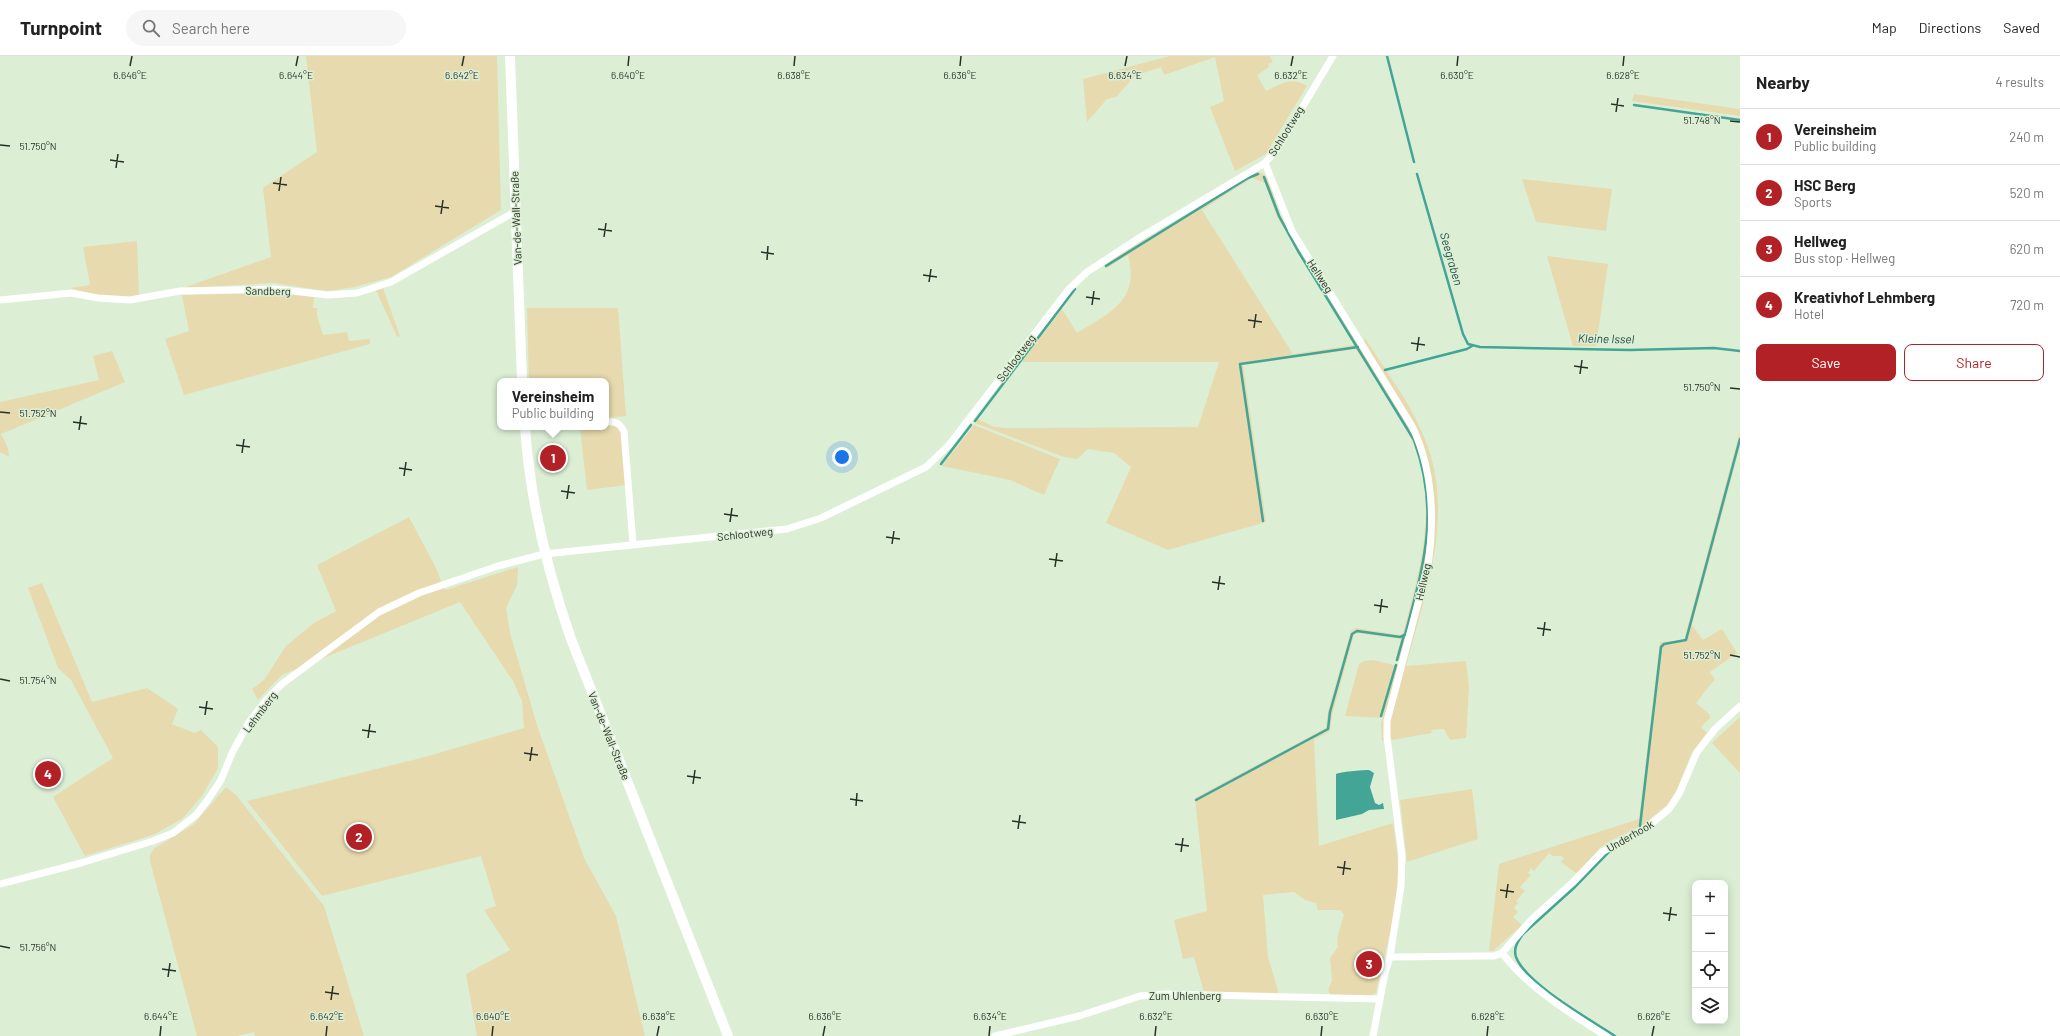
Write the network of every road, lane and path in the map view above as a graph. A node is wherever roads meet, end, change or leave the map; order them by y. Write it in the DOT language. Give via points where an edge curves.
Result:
graph roads {
  1 [pos="510,56"];
  2 [pos="1333,56"];
  3 [pos="1265,163"];
  4 [pos="516,211"];
  5 [pos="0,300"];
  6 [pos="522,378"];
  7 [pos="609,422"];
  8 [pos="525,430"];
  9 [pos="633,544"];
  10 [pos="544,554"];
  11 [pos="1740,706"];
  12 [pos="0,884"];
  13 [pos="1502,953"];
  14 [pos="1390,957"];
  15 [pos="1380,999"];
  16 [pos="728,1036"];
  17 [pos="995,1036"];
  18 [pos="1373,1036"];
  19 [pos="1606,1036"];
  1 -- 4 [label="main road, Van-de-Wall-Straße"];
  2 -- 3 [label="street, Schlootweg" via="1278,148"];
  3 -- 9 [label="street, Schlootweg" via="1139,238 1078,280 949,445 926,467 821,518 787,529"];
  3 -- 14 [label="street, Hellweg" via="1292,231 1412,426 1424,456 1428,475 1432,508 1428,565 1387,721 1402,856 1402,886"];
  4 -- 5 [label="street, Sandberg" via="391,282 357,293 328,295 275,289 180,292 130,300 71,293"];
  4 -- 6 [label="main road, Van-de-Wall-Straße"];
  7 -- 9 [label="street" via="621,425 624,432"];
  8 -- 10 [label="main road, Van-de-Wall-Straße" via="532,496"];
  9 -- 10 [label="street, Schlootweg"];
  10 -- 12 [label="street, Lehmberg" via="498,566 419,593 379,612 338,640 267,699 249,722 221,780 207,802 173,833 153,842"];
  10 -- 16 [label="main road, Van-de-Wall-Straße" via="571,639"];
  11 -- 13 [label="street, Underhook" via="1715,729 1697,752 1677,798 1669,809 1646,828 1602,852 1533,918"];
  13 -- 14 [label="street" via="1494,956"];
  13 -- 19 [label="street" via="1546,996"];
  14 -- 15 [label="street, Hellweg"];
  15 -- 17 [label="street, Zum Uhlenberg" via="1166,994 1140,996 1079,1016"];
  15 -- 18 [label="street, Hellweg"];
}
